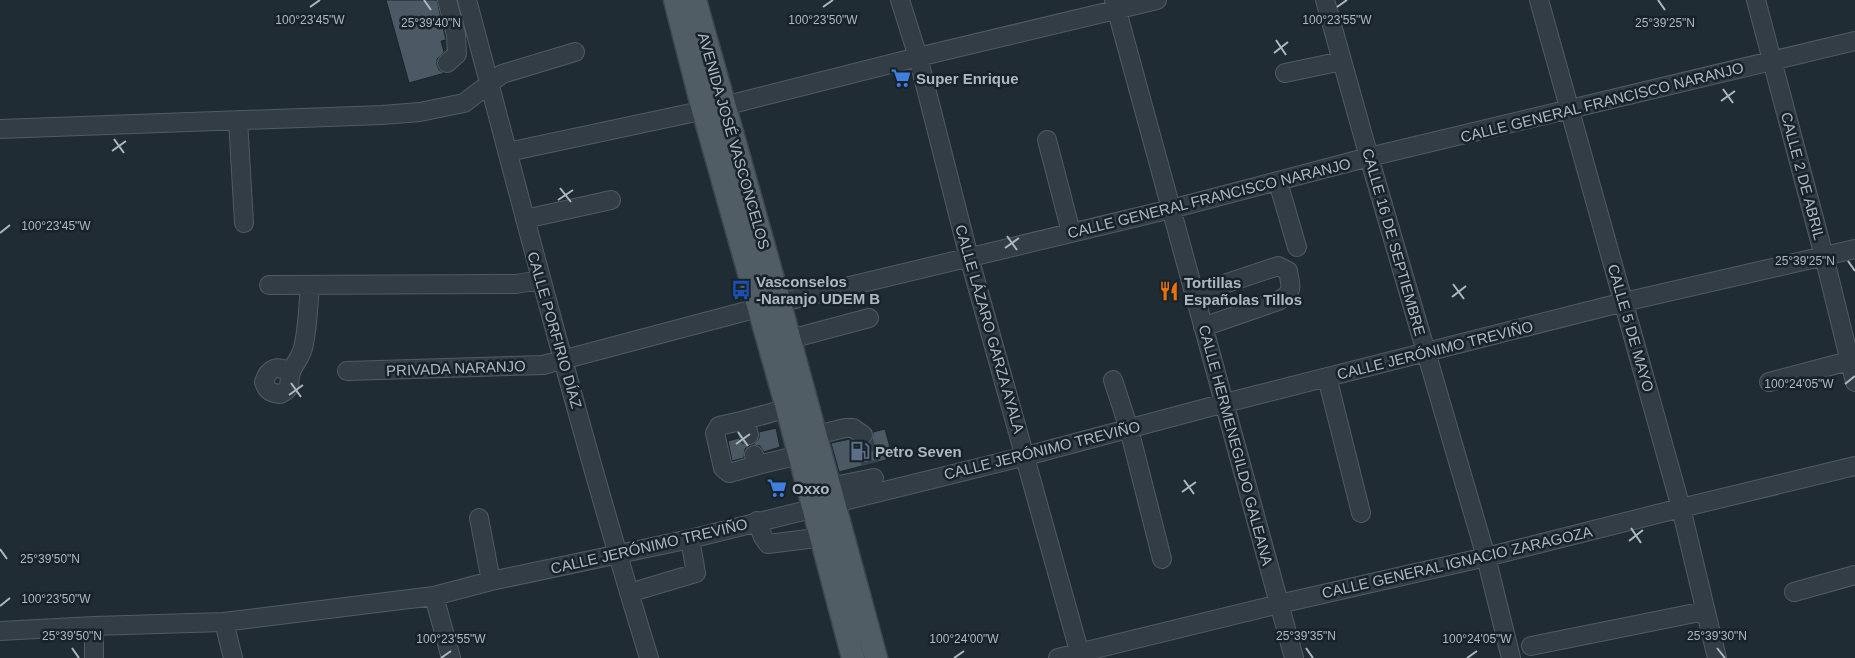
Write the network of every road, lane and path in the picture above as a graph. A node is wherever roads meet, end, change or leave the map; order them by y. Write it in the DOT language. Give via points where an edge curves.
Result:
graph roads {
  1 [pos="675,0"];
  2 [pos="695,0"];
  3 [pos="900,0"];
  4 [pos="1157,0"];
  5 [pos="1325,0"];
  6 [pos="1539,0"];
  7 [pos="1756,0"];
  8 [pos="1115,5"];
  9 [pos="468,6"];
  10 [pos="449,8"];
  11 [pos="1855,42"];
  12 [pos="576,52"];
  13 [pos="918,57"];
  14 [pos="1342,61"];
  15 [pos="1772,61"];
  16 [pos="447,63"];
  17 [pos="1285,73"];
  18 [pos="489,83"];
  19 [pos="713,108"];
  20 [pos="1569,110"];
  21 [pos="238,120"];
  22 [pos="0,129"];
  23 [pos="1047,140"];
  24 [pos="508,152"];
  25 [pos="1369,158"];
  26 [pos="1278,182"];
  27 [pos="611,200"];
  28 [pos="1171,209"];
  29 [pos="525,219"];
  30 [pos="244,223"];
  31 [pos="1071,232"];
  32 [pos="1297,247"];
  33 [pos="1855,249"];
  34 [pos="1824,256"];
  35 [pos="969,257"];
  36 [pos="541,280"];
  37 [pos="269,285"];
  38 [pos="310,286"];
  39 [pos="1194,294"];
  40 [pos="1624,302"];
  41 [pos="780,304"];
  42 [pos="758,308"];
  43 [pos="869,318"];
  44 [pos="1203,327"];
  45 [pos="779,342"];
  46 [pos="1426,352"];
  47 [pos="564,359"];
  48 [pos="1850,361"];
  49 [pos="347,371"];
  50 [pos="290,373"];
  51 [pos="1327,376"];
  52 [pos="1113,380"];
  53 [pos="1770,382"];
  54 [pos="1855,382"];
  55 [pos="1225,403"];
  56 [pos="797,405"];
  57 [pos="1129,429"];
  58 [pos="862,435"];
  59 [pos="807,445"];
  60 [pos="1026,456"];
  61 [pos="1855,466"];
  62 [pos="821,497"];
  63 [pos="1681,508"];
  64 [pos="1360,513"];
  65 [pos="479,518"];
  66 [pos="758,521"];
  67 [pos="831,536"];
  68 [pos="690,539"];
  69 [pos="618,555"];
  70 [pos="1486,558"];
  71 [pos="1162,559"];
  72 [pos="1855,575"];
  73 [pos="491,581"];
  74 [pos="1794,592"];
  75 [pos="629,593"];
  76 [pos="434,596"];
  77 [pos="1280,604"];
  78 [pos="1705,611"];
  79 [pos="224,622"];
  80 [pos="94,626"];
  81 [pos="0,631"];
  82 [pos="1531,646"];
  83 [pos="1081,656"];
  84 [pos="94,658"];
  85 [pos="233,658"];
  86 [pos="451,658"];
  87 [pos="649,658"];
  88 [pos="853,658"];
  89 [pos="876,658"];
  90 [pos="1058,658"];
  91 [pos="1294,658"];
  92 [pos="1511,658"];
  93 [pos="1717,658"];
  1 -- 19 [label="main road, AVENIDA JOSÉ VASCONCELOS"];
  2 -- 19 [label="main road, AVENIDA JOSÉ VASCONCELOS"];
  3 -- 13 [label="street, CALLE LÁZARO GARZA AYALA"];
  4 -- 8 [label="street"];
  5 -- 14 [label="street, CALLE 16 DE SEPTIEMBRE"];
  6 -- 20 [label="street, CALLE 5 DE MAYO"];
  7 -- 15 [label="street, CALLE 2 DE ABRIL"];
  8 -- 13 [label="street"];
  8 -- 28 [label="street, CALLE HERMENEGILDO GALEANA"];
  9 -- 10 [label="street"];
  9 -- 18 [label="street, CALLE PORFIRIO DÍAZ"];
  10 -- 16 [label="street" via="457,54"];
  11 -- 15 [label="street, CALLE GENERAL FRANCISCO NARANJO"];
  12 -- 18 [label="street" via="509,71"];
  13 -- 19 [label="street"];
  13 -- 35 [label="street, CALLE LÁZARO GARZA AYALA"];
  14 -- 17 [label="street"];
  14 -- 25 [label="street, CALLE 16 DE SEPTIEMBRE"];
  15 -- 20 [label="street, CALLE GENERAL FRANCISCO NARANJO"];
  15 -- 34 [label="street, CALLE 2 DE ABRIL"];
  18 -- 21 [label="street" via="464,103 420,112"];
  18 -- 24 [label="street, CALLE PORFIRIO DÍAZ"];
  19 -- 24 [label="street"];
  19 -- 41 [label="main road, AVENIDA JOSÉ VASCONCELOS"];
  19 -- 42 [label="main road, AVENIDA JOSÉ VASCONCELOS"];
  20 -- 25 [label="street, CALLE GENERAL FRANCISCO NARANJO"];
  20 -- 40 [label="street, CALLE 5 DE MAYO"];
  21 -- 22 [label="street"];
  21 -- 30 [label="street"];
  23 -- 31 [label="street"];
  24 -- 29 [label="street, CALLE PORFIRIO DÍAZ"];
  25 -- 26 [label="street, CALLE GENERAL FRANCISCO NARANJO"];
  25 -- 46 [label="street, CALLE 16 DE SEPTIEMBRE"];
  26 -- 28 [label="street, CALLE GENERAL FRANCISCO NARANJO"];
  26 -- 32 [label="street"];
  27 -- 29 [label="street"];
  28 -- 31 [label="street, CALLE GENERAL FRANCISCO NARANJO"];
  28 -- 39 [label="street, CALLE HERMENEGILDO GALEANA"];
  29 -- 36 [label="street, CALLE PORFIRIO DÍAZ"];
  31 -- 35 [label="street, CALLE GENERAL FRANCISCO NARANJO"];
  33 -- 34 [label="street, CALLE JERÓNIMO TREVIÑO"];
  34 -- 40 [label="street, CALLE JERÓNIMO TREVIÑO"];
  34 -- 48 [label="street, CALLE 2 DE ABRIL"];
  35 -- 41 [label="street, CALLE GENERAL FRANCISCO NARANJO"];
  35 -- 60 [label="street, CALLE LÁZARO GARZA AYALA"];
  36 -- 38 [label="street" via="516,284"];
  36 -- 47 [label="street, CALLE PORFIRIO DÍAZ"];
  37 -- 38 [label="street"];
  38 -- 50 [label="street" via="303,349"];
  39 -- 44 [label="street, CALLE HERMENEGILDO GALEANA"];
  39 -- 44 [label="street" via="1278,266 1288,271 1291,288 1288,295"];
  40 -- 46 [label="street, CALLE JERÓNIMO TREVIÑO"];
  40 -- 63 [label="street, CALLE 5 DE MAYO"];
  41 -- 42 [label="street, CALLE GENERAL FRANCISCO NARANJO"];
  41 -- 45 [label="main road, AVENIDA JOSÉ VASCONCELOS"];
  42 -- 45 [label="main road, AVENIDA JOSÉ VASCONCELOS"];
  42 -- 47 [label="street, CALLE GENERAL FRANCISCO NARANJO"];
  43 -- 45 [label="street"];
  44 -- 55 [label="street, CALLE HERMENEGILDO GALEANA"];
  45 -- 56 [label="main road, AVENIDA JOSÉ VASCONCELOS"];
  46 -- 51 [label="street, CALLE JERÓNIMO TREVIÑO"];
  46 -- 70 [label="street, CALLE 16 DE SEPTIEMBRE"];
  47 -- 49 [label="street, PRIVADA NARANJO" via="543,365"];
  47 -- 69 [label="street, CALLE PORFIRIO DÍAZ"];
  48 -- 53 [label="street"];
  48 -- 54 [label="street, CALLE 2 DE ABRIL"];
  51 -- 55 [label="street, CALLE JERÓNIMO TREVIÑO"];
  51 -- 64 [label="street"];
  52 -- 57 [label="street"];
  55 -- 57 [label="street, CALLE JERÓNIMO TREVIÑO"];
  55 -- 77 [label="street, CALLE HERMENEGILDO GALEANA"];
  56 -- 59 [label="main road, AVENIDA JOSÉ VASCONCELOS"];
  56 -- 59 [label="street" via="747,428 719,426 715,433 723,468 729,473 756,460"];
  57 -- 60 [label="street, CALLE JERÓNIMO TREVIÑO"];
  57 -- 71 [label="street"];
  58 -- 59 [label="street" via="853,428 846,428"];
  59 -- 62 [label="main road, AVENIDA JOSÉ VASCONCELOS"];
  60 -- 62 [label="street, CALLE JERÓNIMO TREVIÑO" via="874,478"];
  60 -- 83 [label="street, CALLE LÁZARO GARZA AYALA"];
  61 -- 63 [label="street, CALLE GENERAL IGNACIO ZARAGOZA"];
  62 -- 66 [label="street, CALLE JERÓNIMO TREVIÑO"];
  62 -- 67 [label="main road, AVENIDA JOSÉ VASCONCELOS"];
  63 -- 70 [label="street, CALLE GENERAL IGNACIO ZARAGOZA"];
  63 -- 78 [label="street, CALLE 5 DE MAYO"];
  65 -- 73 [label="street"];
  66 -- 67 [label="street" via="768,544"];
  66 -- 68 [label="street, CALLE JERÓNIMO TREVIÑO"];
  67 -- 88 [label="main road, AVENIDA JOSÉ VASCONCELOS"];
  67 -- 89 [label="main road, AVENIDA JOSÉ VASCONCELOS"];
  68 -- 69 [label="street, CALLE JERÓNIMO TREVIÑO"];
  68 -- 75 [label="street" via="696,573"];
  69 -- 73 [label="street, CALLE JERÓNIMO TREVIÑO"];
  69 -- 75 [label="street, CALLE PORFIRIO DÍAZ"];
  70 -- 77 [label="street, CALLE GENERAL IGNACIO ZARAGOZA"];
  70 -- 92 [label="street, CALLE 16 DE SEPTIEMBRE"];
  72 -- 74 [label="street"];
  73 -- 76 [label="street, CALLE JERÓNIMO TREVIÑO"];
  75 -- 87 [label="street, CALLE PORFIRIO DÍAZ"];
  76 -- 79 [label="street, CALLE JERÓNIMO TREVIÑO"];
  76 -- 86 [label="street"];
  77 -- 83 [label="street, CALLE GENERAL IGNACIO ZARAGOZA"];
  77 -- 91 [label="street, CALLE HERMENEGILDO GALEANA"];
  78 -- 82 [label="street"];
  78 -- 93 [label="street, CALLE 5 DE MAYO"];
  79 -- 80 [label="street, CALLE JERÓNIMO TREVIÑO"];
  79 -- 85 [label="street"];
  80 -- 81 [label="street, CALLE JERÓNIMO TREVIÑO"];
  80 -- 84 [label="street"];
  83 -- 90 [label="street, CALLE GENERAL IGNACIO ZARAGOZA"];
}
